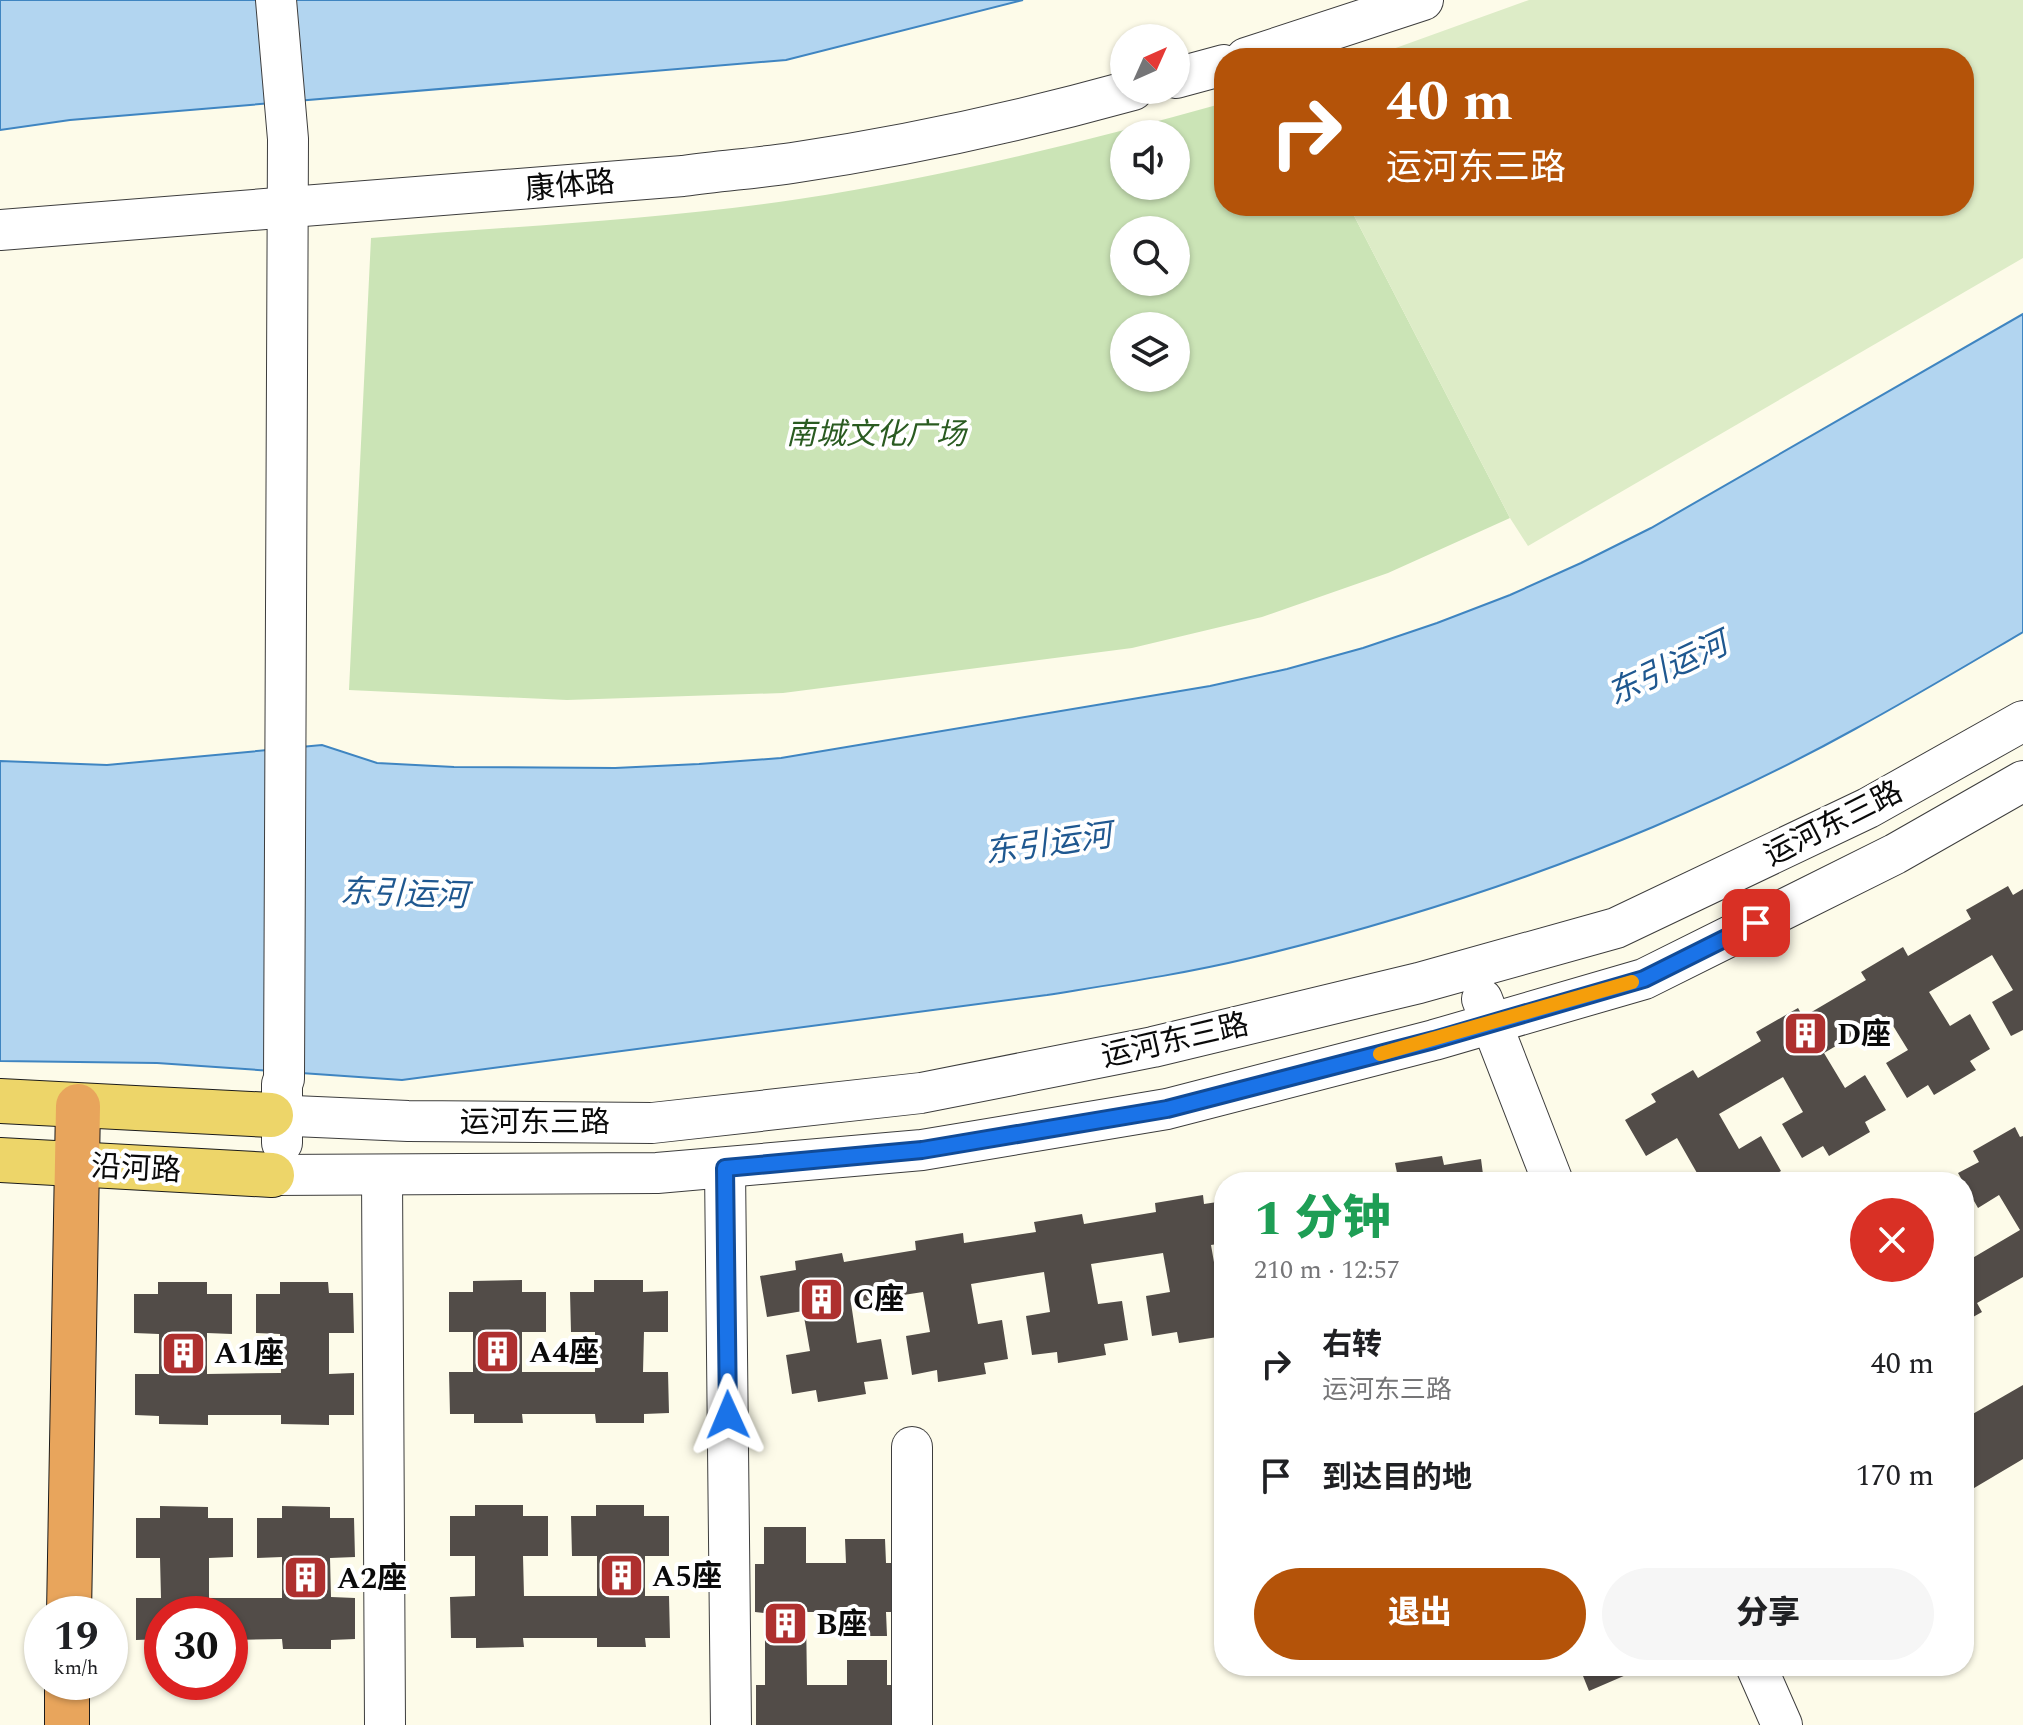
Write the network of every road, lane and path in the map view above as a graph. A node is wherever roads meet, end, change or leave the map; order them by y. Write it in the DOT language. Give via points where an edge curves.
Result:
graph roads {
  1 [pos="276,0"];
  2 [pos="1423,0"];
  3 [pos="1278,48"];
  4 [pos="1214,68"];
  5 [pos="1190,74"];
  6 [pos="1110,96"];
  7 [pos="288,208"];
  8 [pos="0,230"];
  9 [pos="2023,721"];
  10 [pos="2023,781"];
  11 [pos="1470,969"];
  12 [pos="1491,1023"];
  13 [pos="0,1101"];
  14 [pos="279,1103"];
  15 [pos="78,1106"];
  16 [pos="0,1160"];
  17 [pos="77,1165"];
  18 [pos="725,1168"];
  19 [pos="1549,1172"];
  20 [pos="277,1175"];
  21 [pos="382,1175"];
  22 [pos="912,1447"];
  23 [pos="69,1596"];
  24 [pos="1760,1676"];
  25 [pos="67,1700"];
  26 [pos="67,1725"];
  27 [pos="385,1725"];
  28 [pos="731,1725"];
  29 [pos="912,1725"];
  30 [pos="1782,1725"];
  1 -- 7 [label="street"];
  2 -- 3 [label="street"];
  4 -- 5 [label="street"];
  6 -- 7 [label="street, 康体路" via="997,124 792,163"];
  7 -- 8 [label="street, 康体路"];
  7 -- 14 [label="street"];
  9 -- 11 [label="street, 运河东三路" via="1868,808 1616,928"];
  10 -- 12 [label="street, 运河东三路" via="1895,854 1644,979"];
  11 -- 12 [label="street"];
  11 -- 14 [label="street, 运河东三路" via="1153,1047 921,1093 652,1123 408,1121"];
  12 -- 18 [label="street, 运河东三路" via="1167,1109 922,1150"];
  12 -- 19 [label="street"];
  13 -- 15 [label="main road, 沿河路"];
  14 -- 15 [label="main road, 沿河路"];
  14 -- 20 [label="street"];
  15 -- 17 [label="highway"];
  16 -- 17 [label="main road, 沿河路"];
  17 -- 20 [label="main road, 沿河路"];
  17 -- 23 [label="highway"];
  18 -- 21 [label="street, 运河东三路"];
  18 -- 28 [label="street"];
  20 -- 21 [label="street, 运河东三路"];
  21 -- 27 [label="street"];
  22 -- 29 [label="street"];
  24 -- 30 [label="street"];
  25 -- 26 [label="highway"];
}
